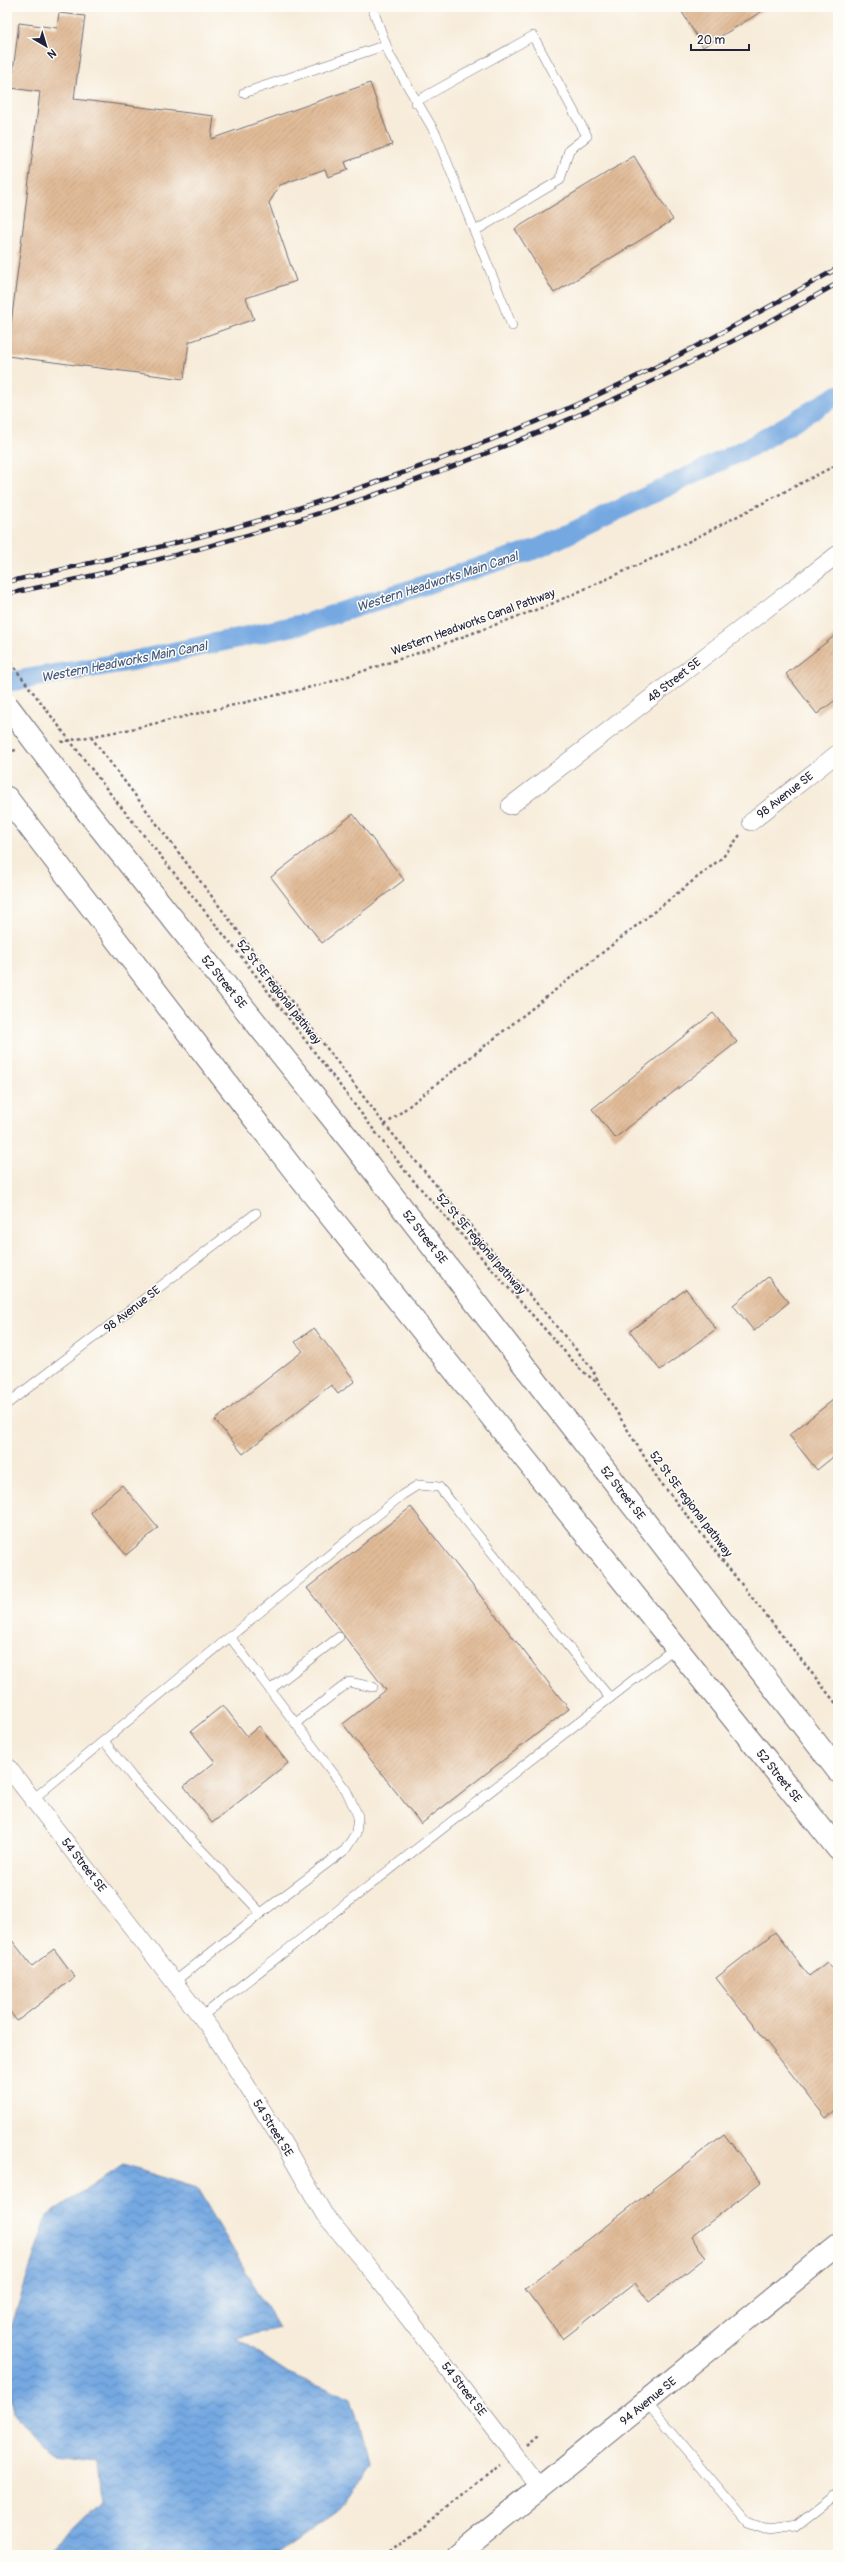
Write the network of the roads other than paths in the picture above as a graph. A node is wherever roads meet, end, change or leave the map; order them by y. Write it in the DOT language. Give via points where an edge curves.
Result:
graph roads {
  1 [pos="372,7"];
  2 [pos="386,46"];
  3 [pos="244,93"];
  4 [pos="415,102"];
  5 [pos="475,231"];
  6 [pos="512,326"];
  7 [pos="838,554"];
  8 [pos="7,705"];
  9 [pos="838,753"];
  10 [pos="7,798"];
  11 [pos="510,806"];
  12 [pos="750,822"];
  13 [pos="256,1213"];
  14 [pos="7,1404"];
  15 [pos="230,1637"];
  16 [pos="339,1637"];
  17 [pos="676,1646"];
  18 [pos="373,1687"];
  19 [pos="271,1689"];
  20 [pos="610,1698"];
  21 [pos="297,1722"];
  22 [pos="104,1741"];
  23 [pos="7,1766"];
  24 [pos="838,1771"];
  25 [pos="33,1799"];
  26 [pos="838,1849"];
  27 [pos="261,1913"];
  28 [pos="174,1982"];
  29 [pos="201,2017"];
  30 [pos="838,2245"];
  31 [pos="646,2402"];
  32 [pos="541,2489"];
  33 [pos="838,2493"];
  34 [pos="457,2555"];
  1 -- 2 [label="lane"];
  2 -- 3 [label="lane"];
  2 -- 4 [label="lane"];
  4 -- 5 [label="lane" via="436,134"];
  4 -- 5 [label="lane" via="533,36 587,136 569,150 560,180"];
  5 -- 6 [label="lane"];
  7 -- 11 [label="street, 48 Street SE"];
  8 -- 24 [label="main road, 52 Street SE, bridge" via="89,814 352,1143"];
  9 -- 12 [label="street, 98 Avenue SE"];
  10 -- 17 [label="main road, 52 Street SE" via="303,1182"];
  13 -- 14 [label="lane, 98 Avenue SE"];
  15 -- 19 [label="lane"];
  15 -- 20 [label="lane" via="402,1495 418,1485 439,1487"];
  15 -- 22 [label="lane"];
  16 -- 19 [label="lane"];
  17 -- 20 [label="lane"];
  17 -- 26 [label="main road, 52 Street SE"];
  18 -- 21 [label="lane" via="349,1682"];
  19 -- 21 [label="lane"];
  20 -- 29 [label="lane"];
  21 -- 27 [label="lane" via="346,1790 358,1816 356,1833 345,1850"];
  22 -- 25 [label="lane"];
  22 -- 27 [label="lane" via="133,1778"];
  23 -- 25 [label="street, 54 Street SE"];
  25 -- 28 [label="street, 54 Street SE"];
  27 -- 28 [label="lane"];
  28 -- 29 [label="street, 54 Street SE"];
  29 -- 32 [label="street, 54 Street SE" via="282,2141 324,2214 371,2270"];
  30 -- 31 [label="main road, 94 Avenue SE"];
  31 -- 32 [label="main road, 94 Avenue SE"];
  31 -- 33 [label="lane" via="747,2522 768,2530 796,2526"];
  32 -- 34 [label="main road, 94 Avenue SE"];
}
